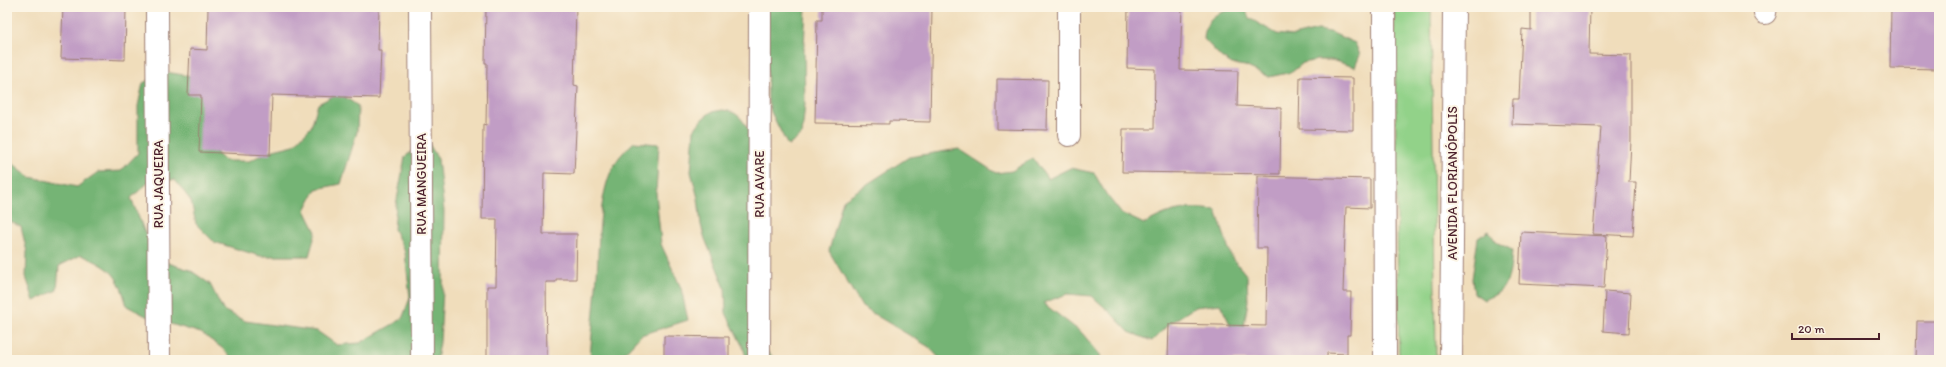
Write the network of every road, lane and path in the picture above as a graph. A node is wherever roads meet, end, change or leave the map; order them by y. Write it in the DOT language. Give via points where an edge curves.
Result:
graph roads {
  1 [pos="157,7"];
  2 [pos="420,7"];
  3 [pos="760,7"];
  4 [pos="1069,7"];
  5 [pos="1384,7"];
  6 [pos="1454,7"];
  7 [pos="1069,134"];
  8 [pos="159,360"];
  9 [pos="422,360"];
  10 [pos="759,360"];
  11 [pos="1385,360"];
  12 [pos="1451,360"];
  1 -- 8 [label="street, RUA JAQUEIRA"];
  2 -- 9 [label="street, RUA MANGUEIRA"];
  3 -- 10 [label="street, RUA AVARE"];
  4 -- 7 [label="street"];
  5 -- 11 [label="street"];
  6 -- 12 [label="street, AVENIDA FLORIANÓPOLIS"];
}
